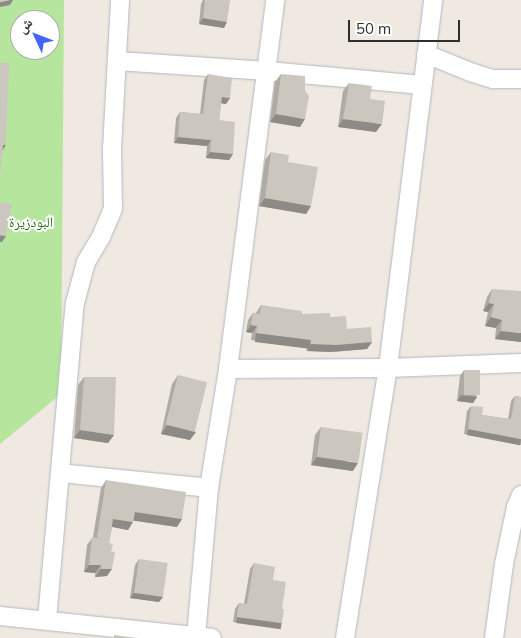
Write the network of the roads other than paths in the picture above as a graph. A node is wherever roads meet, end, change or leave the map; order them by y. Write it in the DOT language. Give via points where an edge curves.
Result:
graph roads {
  1 [pos="120,0"];
  2 [pos="275,0"];
  3 [pos="433,0"];
  4 [pos="426,54"];
  5 [pos="117,61"];
  6 [pos="268,71"];
  7 [pos="521,79"];
  8 [pos="422,85"];
  9 [pos="521,363"];
  10 [pos="388,368"];
  11 [pos="228,369"];
  12 [pos="60,473"];
  13 [pos="208,488"];
  14 [pos="521,495"];
  15 [pos="0,616"];
  16 [pos="47,620"];
  17 [pos="204,637"];
  18 [pos="344,638"];
  19 [pos="494,638"];
  1 -- 5 [label="street"];
  2 -- 6 [label="street"];
  3 -- 4 [label="street"];
  4 -- 7 [label="street" via="486,77"];
  4 -- 8 [label="street"];
  5 -- 6 [label="street"];
  5 -- 12 [label="street" via="112,149 114,209 86,262 75,303"];
  6 -- 8 [label="street"];
  6 -- 11 [label="street"];
  8 -- 10 [label="street"];
  9 -- 10 [label="street"];
  10 -- 11 [label="street"];
  10 -- 18 [label="street"];
  11 -- 13 [label="street"];
  12 -- 13 [label="street"];
  12 -- 16 [label="street"];
  13 -- 17 [label="street"];
  14 -- 19 [label="street" via="504,564"];
  15 -- 16 [label="street"];
  16 -- 17 [label="street"];
}
